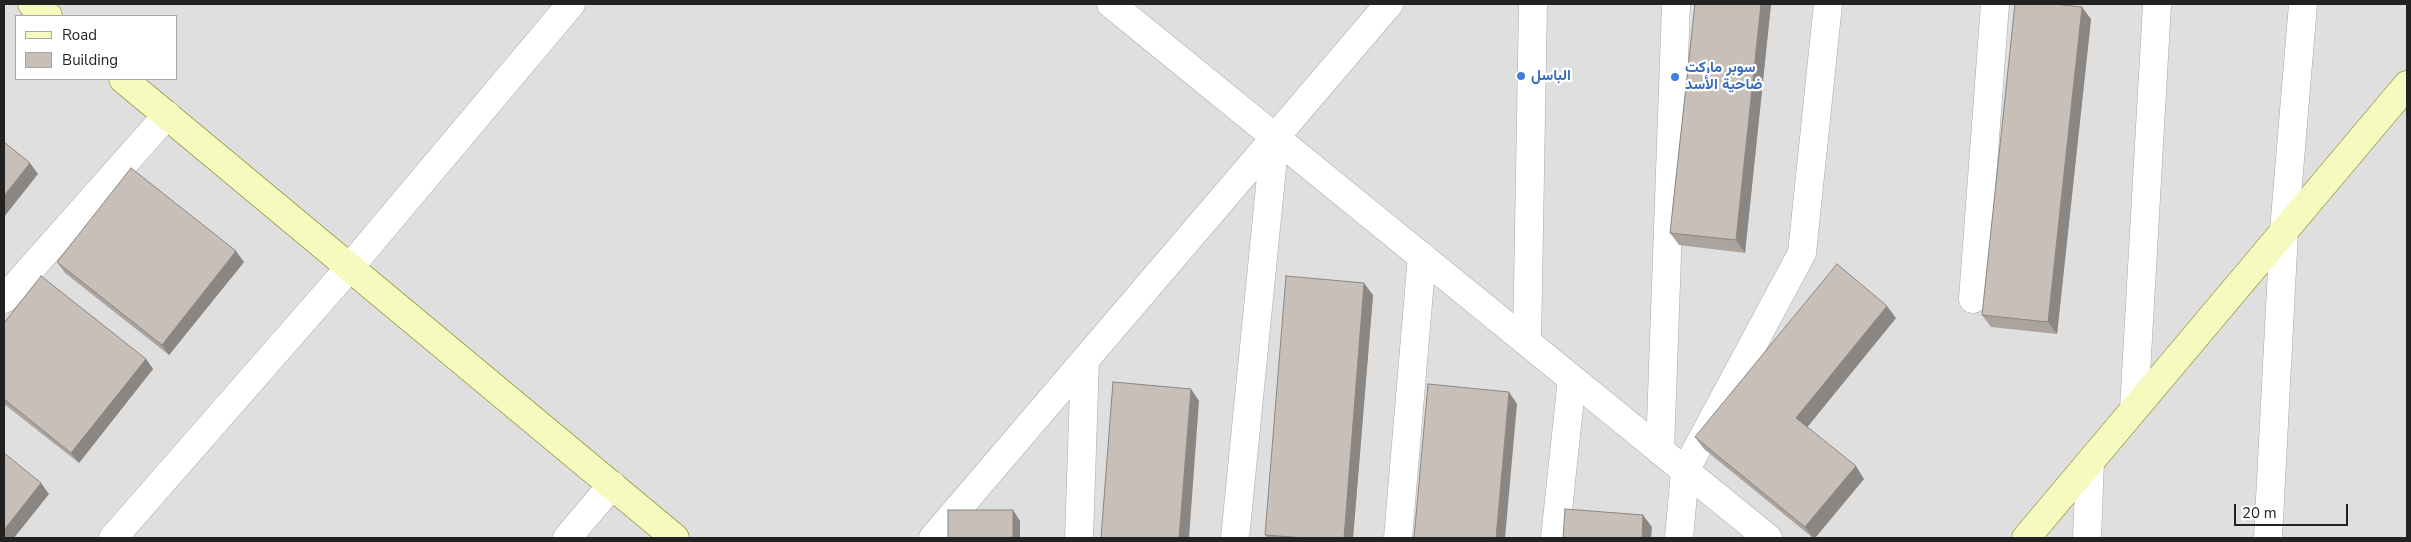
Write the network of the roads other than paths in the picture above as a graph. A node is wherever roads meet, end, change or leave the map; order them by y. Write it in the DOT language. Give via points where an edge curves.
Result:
graph roads {
  1 [pos="32,4"];
  2 [pos="571,4"];
  3 [pos="1111,4"];
  4 [pos="1389,4"];
  5 [pos="1533,4"];
  6 [pos="1676,4"];
  7 [pos="1828,4"];
  8 [pos="1995,4"];
  9 [pos="2157,4"];
  10 [pos="2303,4"];
  11 [pos="47,15"];
  12 [pos="124,80"];
  13 [pos="2407,85"];
  14 [pos="167,115"];
  15 [pos="1275,137"];
  16 [pos="2284,231"];
  17 [pos="1422,256"];
  18 [pos="350,267"];
  19 [pos="4,299"];
  20 [pos="1973,299"];
  21 [pos="1527,342"];
  22 [pos="1085,360"];
  23 [pos="1572,378"];
  24 [pos="2134,409"];
  25 [pos="1660,451"];
  26 [pos="2090,462"];
  27 [pos="1685,471"];
  28 [pos="612,485"];
  29 [pos="113,538"];
  30 [pos="567,538"];
  31 [pos="675,538"];
  32 [pos="933,538"];
  33 [pos="1079,538"];
  34 [pos="1235,538"];
  35 [pos="1398,538"];
  36 [pos="1555,538"];
  37 [pos="1679,538"];
  38 [pos="1768,538"];
  39 [pos="2026,538"];
  40 [pos="2087,538"];
  41 [pos="2268,538"];
  1 -- 11 [label="main road"];
  2 -- 18 [label="street"];
  3 -- 15 [label="street"];
  4 -- 15 [label="street"];
  5 -- 21 [label="street"];
  6 -- 25 [label="street"];
  7 -- 27 [label="street" via="1802,253"];
  8 -- 20 [label="street"];
  9 -- 24 [label="street"];
  10 -- 16 [label="street"];
  12 -- 14 [label="main road"];
  13 -- 16 [label="main road"];
  14 -- 18 [label="main road"];
  14 -- 19 [label="street"];
  15 -- 17 [label="street"];
  15 -- 22 [label="street"];
  15 -- 34 [label="street"];
  16 -- 24 [label="main road"];
  16 -- 41 [label="street"];
  17 -- 21 [label="street"];
  17 -- 35 [label="street"];
  18 -- 28 [label="main road"];
  18 -- 29 [label="street"];
  21 -- 23 [label="street"];
  22 -- 32 [label="street"];
  22 -- 33 [label="street"];
  23 -- 25 [label="street"];
  23 -- 36 [label="street"];
  24 -- 26 [label="main road"];
  25 -- 27 [label="street"];
  26 -- 39 [label="main road"];
  26 -- 40 [label="street"];
  27 -- 37 [label="street"];
  27 -- 38 [label="street"];
  28 -- 30 [label="street"];
  28 -- 31 [label="main road"];
}
